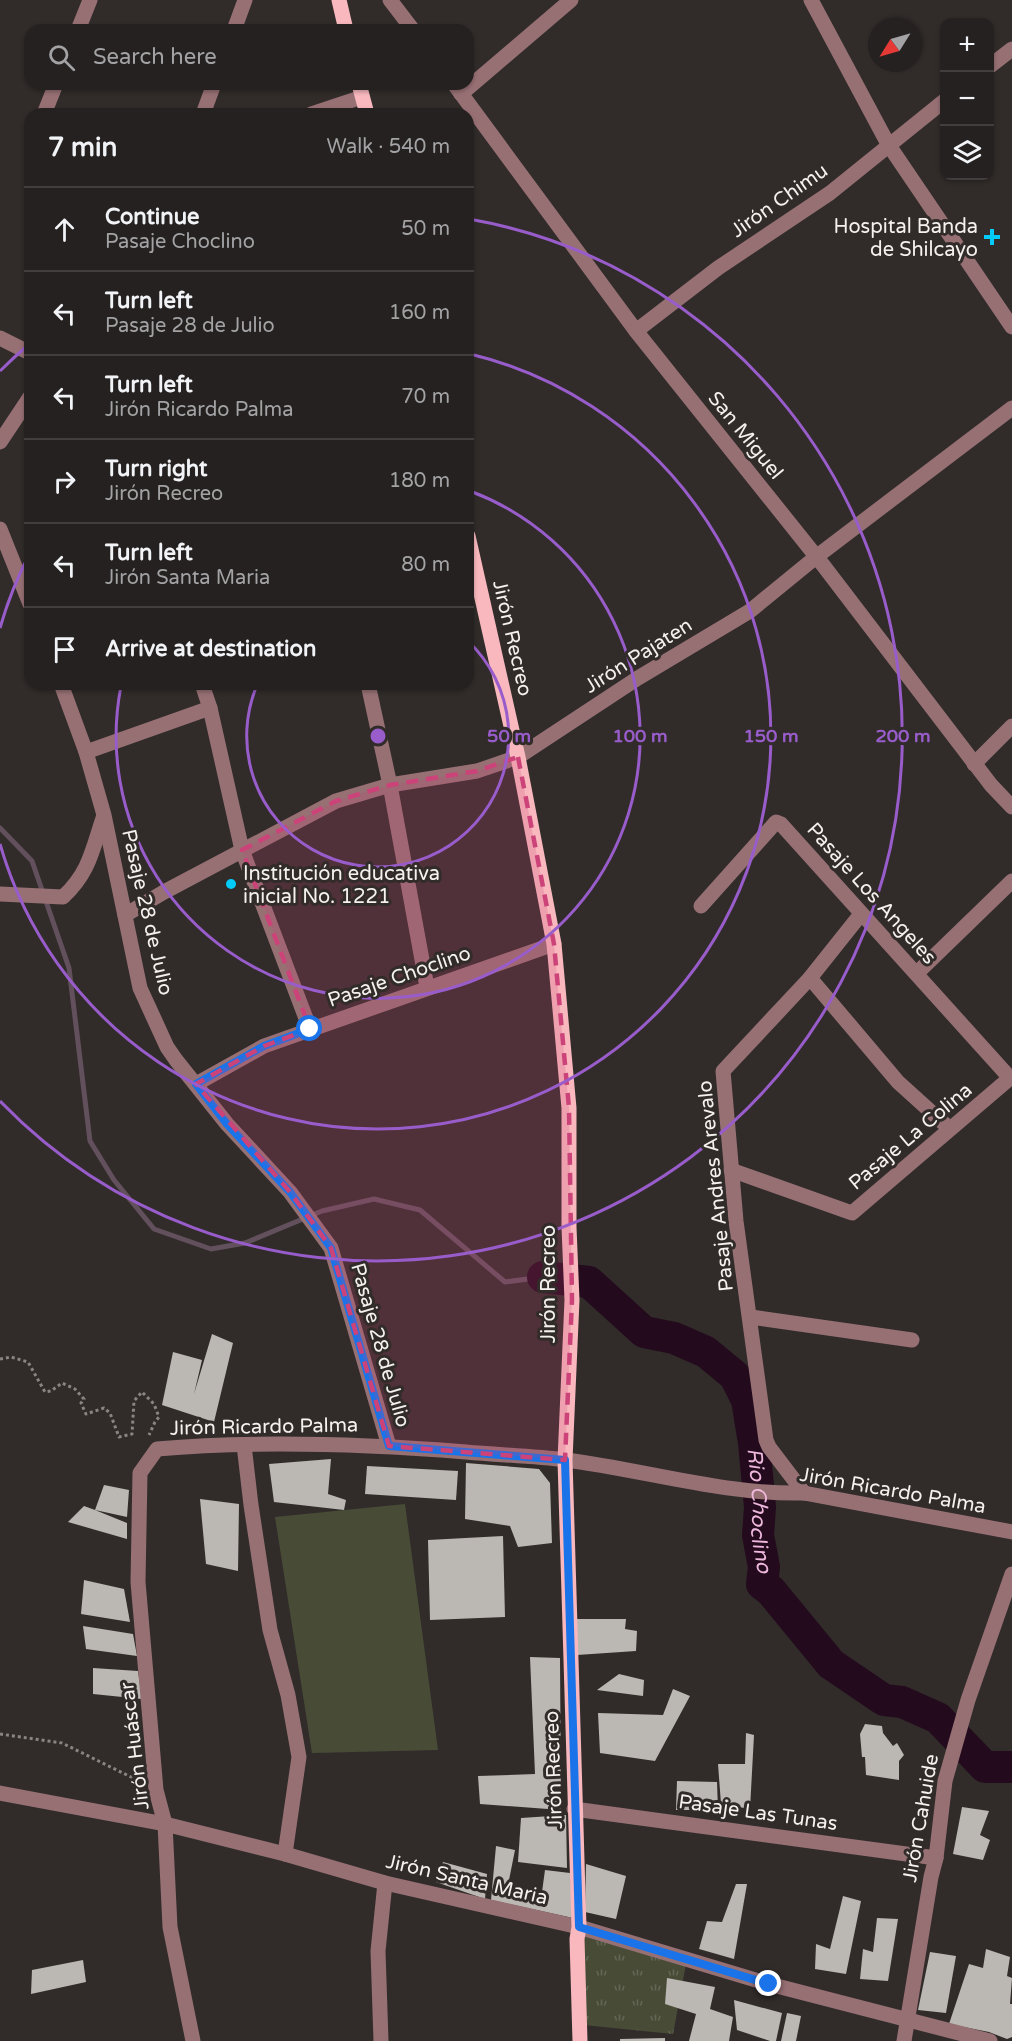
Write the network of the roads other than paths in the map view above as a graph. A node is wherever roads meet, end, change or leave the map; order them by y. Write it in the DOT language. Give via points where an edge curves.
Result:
graph roads {
  1 [pos="90,0"];
  2 [pos="245,0"];
  3 [pos="339,0"];
  4 [pos="390,0"];
  5 [pos="571,0"];
  6 [pos="811,0"];
  7 [pos="80,24"];
  8 [pos="236,24"];
  9 [pos="345,24"];
  10 [pos="408,24"];
  11 [pos="1012,49"];
  12 [pos="994,63"];
  13 [pos="474,76"];
  14 [pos="54,90"];
  15 [pos="212,90"];
  16 [pos="361,90"];
  17 [pos="458,90"];
  18 [pos="940,105"];
  19 [pos="47,108"];
  20 [pos="205,108"];
  21 [pos="324,108"];
  22 [pos="366,108"];
  23 [pos="471,108"];
  24 [pos="474,112"];
  25 [pos="888,144"];
  26 [pos="1012,327"];
  27 [pos="636,331"];
  28 [pos="0,338"];
  29 [pos="24,350"];
  30 [pos="24,406"];
  31 [pos="1012,408"];
  32 [pos="0,442"];
  33 [pos="0,529"];
  34 [pos="816,557"];
  35 [pos="474,563"];
  36 [pos="24,589"];
  37 [pos="64,690"];
  38 [pos="204,690"];
  39 [pos="369,690"];
  40 [pos="210,708"];
  41 [pos="1012,726"];
  42 [pos="86,752"];
  43 [pos="518,757"];
  44 [pos="974,764"];
  45 [pos="390,785"];
  46 [pos="1012,807"];
  47 [pos="104,815"];
  48 [pos="242,850"];
  49 [pos="1012,881"];
  50 [pos="4,894"];
  51 [pos="701,906"];
  52 [pos="861,914"];
  53 [pos="124,915"];
  54 [pos="554,944"];
  55 [pos="916,973"];
  56 [pos="810,978"];
  57 [pos="427,987"];
  58 [pos="310,1029"];
  59 [pos="1010,1078"];
  60 [pos="196,1084"];
  61 [pos="950,1129"];
  62 [pos="731,1170"];
  63 [pos="751,1317"];
  64 [pos="912,1340"];
  65 [pos="244,1445"];
  66 [pos="389,1446"];
  67 [pos="158,1449"];
  68 [pos="565,1460"];
  69 [pos="804,1493"];
  70 [pos="1012,1532"];
  71 [pos="1012,1574"];
  72 [pos="0,1793"];
  73 [pos="574,1809"];
  74 [pos="165,1824"];
  75 [pos="285,1854"];
  76 [pos="936,1858"];
  77 [pos="385,1883"];
  78 [pos="579,1927"];
  79 [pos="908,2019"];
  80 [pos="193,2041"];
  81 [pos="381,2041"];
  82 [pos="580,2041"];
  83 [pos="904,2041"];
  84 [pos="990,2041"];
  1 -- 7 [label="street"];
  2 -- 8 [label="street"];
  3 -- 9 [label="main road"];
  4 -- 10 [label="street"];
  5 -- 13 [label="street"];
  6 -- 25 [label="street"];
  11 -- 12 [label="street"];
  14 -- 19 [label="street"];
  15 -- 20 [label="street"];
  16 -- 21 [label="street"];
  16 -- 22 [label="main road"];
  17 -- 23 [label="street, San Miguel"];
  18 -- 25 [label="street, Jirón Chimu"];
  24 -- 27 [label="street, San Miguel"];
  25 -- 26 [label="street"];
  25 -- 27 [label="street, Jirón Chimu" via="830,193 718,268"];
  27 -- 34 [label="street, San Miguel"];
  28 -- 29 [label="street"];
  30 -- 32 [label="street"];
  31 -- 34 [label="street, Jirón Pajaten"];
  33 -- 36 [label="street"];
  34 -- 43 [label="street, Jirón Pajaten" via="750,611"];
  34 -- 44 [label="street, San Miguel"];
  35 -- 43 [label="main road, Jirón Recreo"];
  37 -- 42 [label="street, Pasaje 28 de Julio"];
  38 -- 40 [label="street"];
  39 -- 45 [label="street"];
  40 -- 42 [label="street"];
  40 -- 48 [label="street"];
  41 -- 44 [label="street"];
  42 -- 47 [label="street, Pasaje 28 de Julio"];
  43 -- 45 [label="street, Jirón Pajaten" via="477,771"];
  43 -- 54 [label="main road, Jirón Recreo"];
  44 -- 46 [label="street, San Miguel"];
  45 -- 48 [label="street, Jirón Pajaten" via="336,801"];
  45 -- 57 [label="street"];
  47 -- 50 [label="street" via="89,861 78,883 63,897"];
  47 -- 53 [label="street, Pasaje 28 de Julio"];
  48 -- 53 [label="street, Jirón Pajaten"];
  48 -- 58 [label="street"];
  49 -- 55 [label="street"];
  51 -- 52 [label="street, Pasaje Los Angeles" via="776,822"];
  52 -- 55 [label="street, Pasaje Los Angeles"];
  52 -- 56 [label="street, Pasaje Andres Arevalo"];
  53 -- 60 [label="street, Pasaje 28 de Julio" via="146,1005 167,1047"];
  54 -- 57 [label="street, Pasaje Choclino"];
  54 -- 68 [label="main road, Jirón Recreo" via="568,1108 572,1300"];
  55 -- 59 [label="street, Pasaje Los Angeles"];
  56 -- 61 [label="street" via="898,1082"];
  56 -- 62 [label="street, Pasaje Andres Arevalo" via="723,1071"];
  57 -- 58 [label="street, Pasaje Choclino"];
  58 -- 60 [label="street, Pasaje Choclino" via="264,1046"];
  59 -- 61 [label="street, Pasaje La Colina"];
  60 -- 66 [label="street, Pasaje 28 de Julio" via="290,1192 331,1248"];
  61 -- 62 [label="street, Pasaje La Colina" via="850,1213"];
  62 -- 63 [label="street, Pasaje Andres Arevalo"];
  63 -- 64 [label="street"];
  63 -- 69 [label="street, Pasaje Andres Arevalo" via="767,1444"];
  65 -- 66 [label="street, Jirón Ricardo Palma"];
  65 -- 67 [label="street, Jirón Ricardo Palma"];
  65 -- 75 [label="street" via="270,1630 288,1695 299,1757"];
  66 -- 68 [label="street, Jirón Ricardo Palma"];
  67 -- 74 [label="street, Jirón Huáscar" via="140,1473 138,1575 156,1790"];
  68 -- 69 [label="street, Jirón Ricardo Palma" via="739,1489"];
  68 -- 73 [label="main road, Jirón Recreo"];
  69 -- 70 [label="street, Jirón Ricardo Palma"];
  71 -- 76 [label="street, Jirón Cahuide" via="968,1700 945,1781"];
  72 -- 74 [label="street, Jirón Santa Maria"];
  73 -- 76 [label="street, Pasaje Las Tunas"];
  73 -- 78 [label="main road, Jirón Recreo"];
  74 -- 75 [label="street, Jirón Santa Maria"];
  74 -- 80 [label="street, Jirón Huáscar" via="170,1927"];
  75 -- 77 [label="street, Jirón Santa Maria"];
  76 -- 79 [label="street, Jirón Cahuide"];
  77 -- 78 [label="street, Jirón Santa Maria"];
  77 -- 81 [label="street" via="378,1951"];
  78 -- 79 [label="street, Jirón Santa Maria" via="769,1984"];
  78 -- 82 [label="main road, Jirón Recreo"];
  79 -- 83 [label="street, Jirón Cahuide"];
  79 -- 84 [label="street, Jirón Santa Maria"];
}
